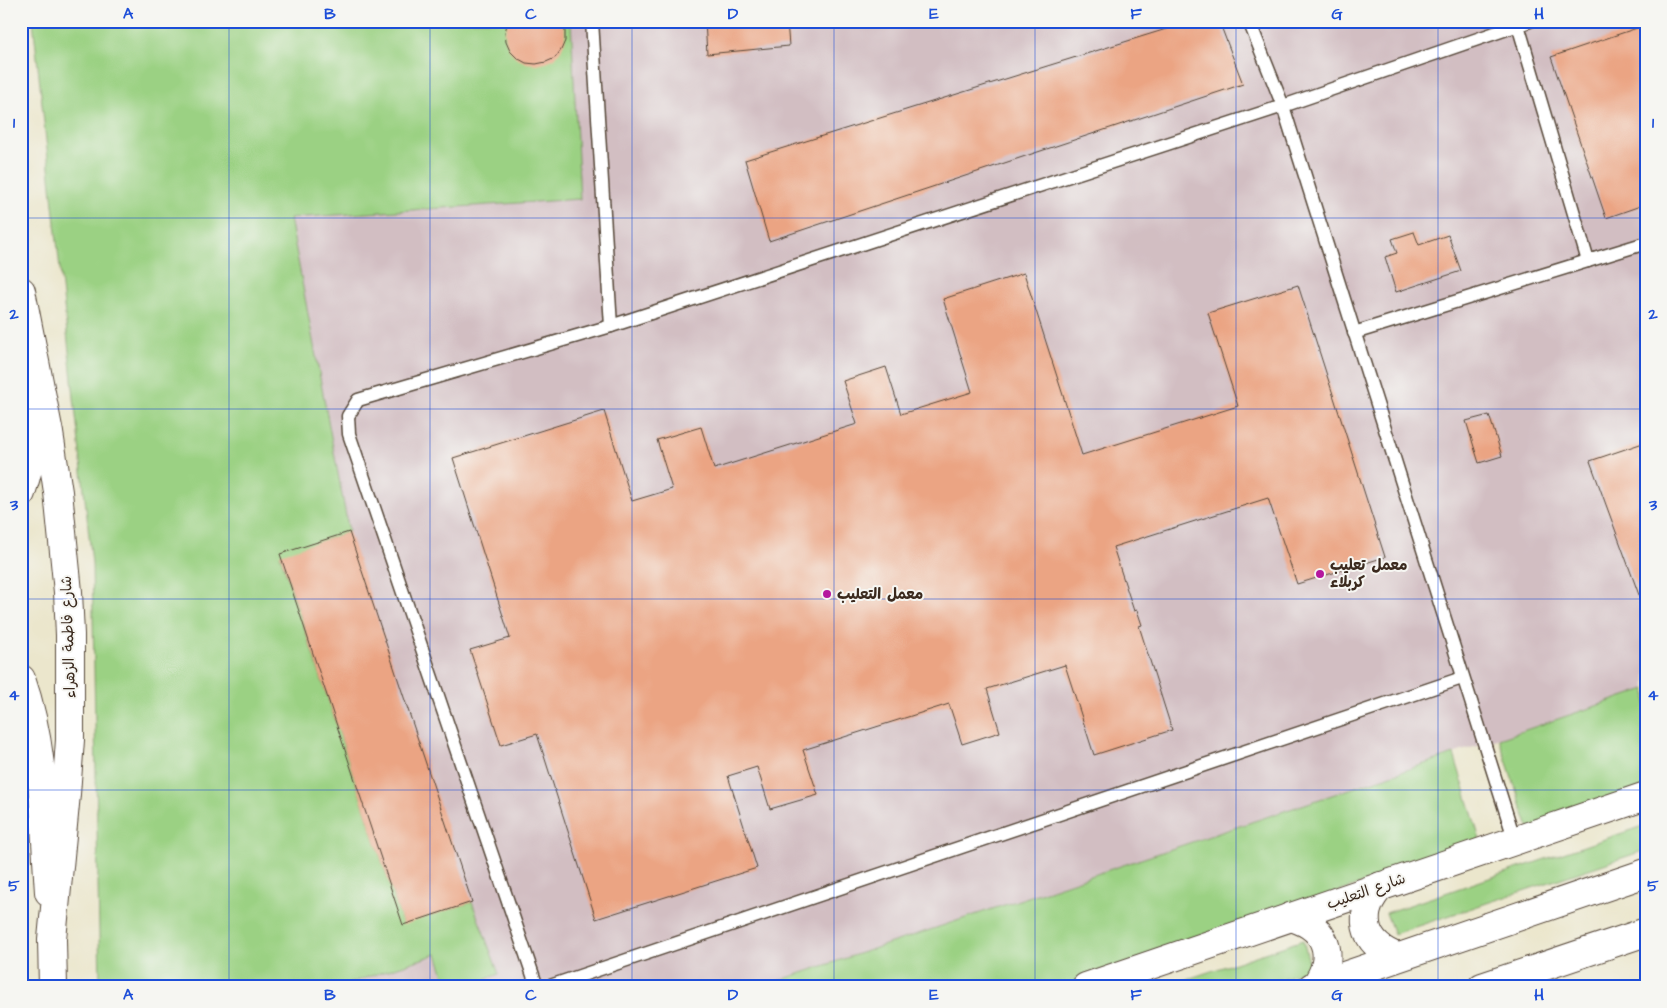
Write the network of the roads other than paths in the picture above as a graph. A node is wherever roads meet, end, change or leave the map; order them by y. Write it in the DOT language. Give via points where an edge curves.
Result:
graph roads {
  1 [pos="592,21"];
  2 [pos="1249,21"];
  3 [pos="1524,23"];
  4 [pos="1283,106"];
  5 [pos="1646,243"];
  6 [pos="1588,260"];
  7 [pos="21,291"];
  8 [pos="611,326"];
  9 [pos="1354,333"];
  10 [pos="35,365"];
  11 [pos="21,493"];
  12 [pos="1462,678"];
  13 [pos="21,679"];
  14 [pos="1646,796"];
  15 [pos="1515,841"];
  16 [pos="1646,873"];
  17 [pos="1381,886"];
  18 [pos="1290,917"];
  19 [pos="1646,932"];
  20 [pos="52,939"];
  21 [pos="1397,957"];
  22 [pos="1314,986"];
  23 [pos="53,987"];
  24 [pos="537,987"];
  25 [pos="547,987"];
  26 [pos="1086,987"];
  27 [pos="1482,987"];
  1 -- 8 [label="lane"];
  2 -- 4 [label="lane"];
  3 -- 4 [label="lane"];
  3 -- 6 [label="lane"];
  4 -- 8 [label="lane"];
  4 -- 9 [label="lane"];
  5 -- 6 [label="lane"];
  6 -- 9 [label="lane"];
  7 -- 10 [label="main road, شارع فاطمة الزهراء"];
  8 -- 24 [label="lane" via="358,400 348,416 349,434"];
  9 -- 12 [label="lane"];
  10 -- 11 [label="main road" via="37,402 34,438"];
  10 -- 20 [label="main road, شارع فاطمة الزهراء" via="58,492 70,635 69,749"];
  12 -- 15 [label="lane"];
  12 -- 25 [label="lane"];
  13 -- 20 [label="main road" via="36,738 43,792"];
  14 -- 15 [label="main road, شارع التعليب"];
  15 -- 17 [label="main road, شارع التعليب"];
  16 -- 21 [label="main road"];
  17 -- 18 [label="main road, شارع التعليب"];
  17 -- 21 [label="main road" via="1372,896 1365,920 1375,944"];
  18 -- 22 [label="main road" via="1314,927 1327,949 1323,975"];
  18 -- 26 [label="main road, شارع التعليب"];
  19 -- 27 [label="main road"];
  20 -- 23 [label="main road, شارع فاطمة الزهراء"];
  21 -- 22 [label="main road"];
}
